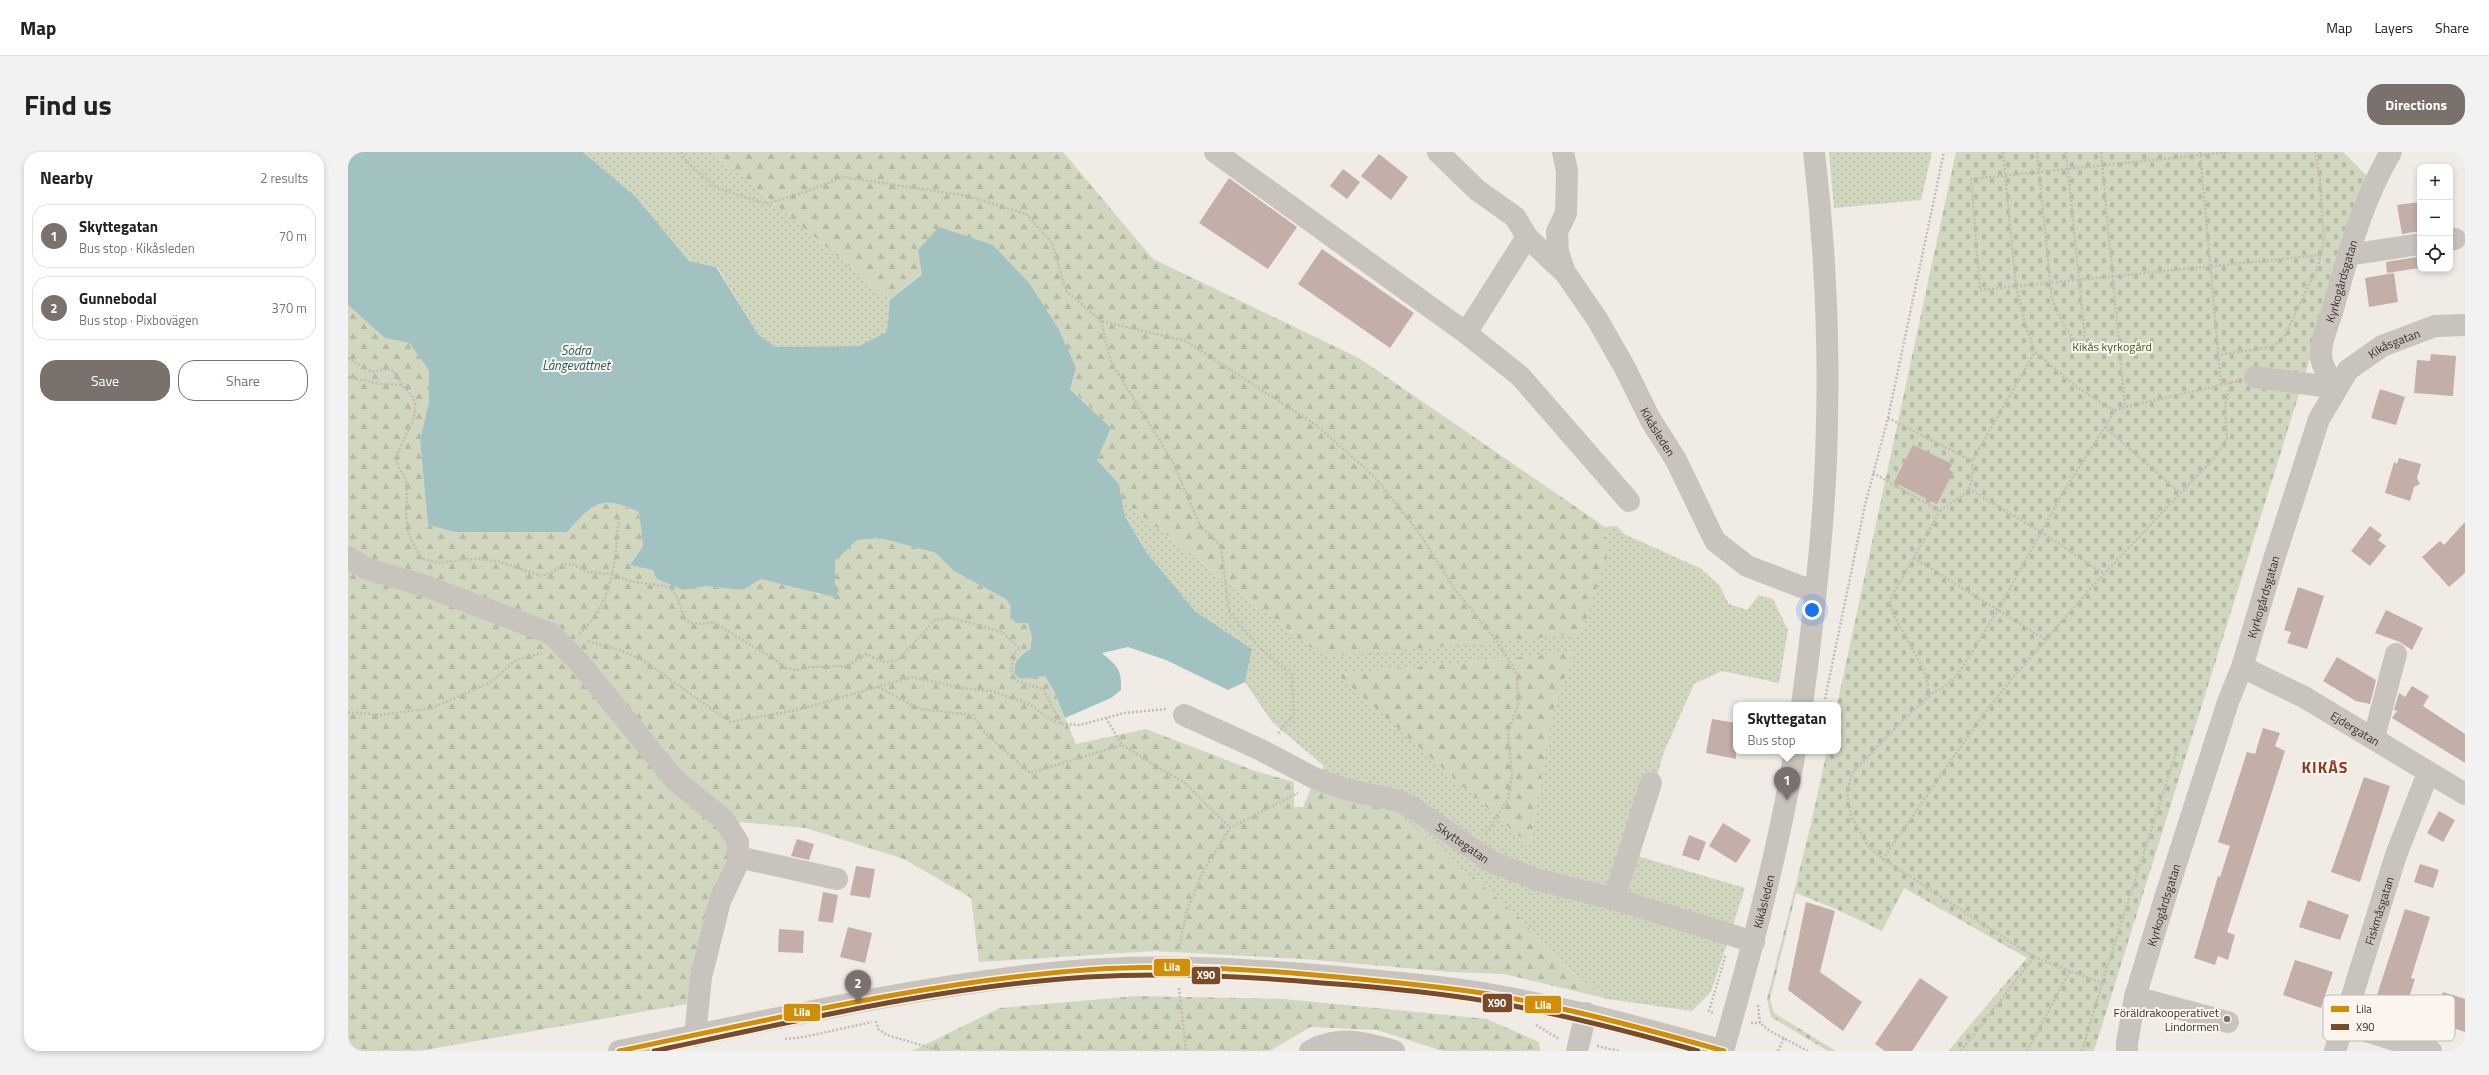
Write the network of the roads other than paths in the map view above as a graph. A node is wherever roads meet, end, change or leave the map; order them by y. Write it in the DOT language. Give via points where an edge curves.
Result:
graph roads {
  1 [pos="1216,152"];
  2 [pos="1438,152"];
  3 [pos="1563,152"];
  4 [pos="1814,152"];
  5 [pos="2391,152"];
  6 [pos="1527,237"];
  7 [pos="2417,244"];
  8 [pos="2348,255"];
  9 [pos="1566,274"];
  10 [pos="2465,326"];
  11 [pos="1466,333"];
  12 [pos="2255,377"];
  13 [pos="2337,388"];
  14 [pos="1629,501"];
  15 [pos="348,557"];
  16 [pos="1815,592"];
  17 [pos="2396,654"];
  18 [pos="2242,667"];
  19 [pos="1802,702"];
  20 [pos="1184,716"];
  21 [pos="2374,738"];
  22 [pos="1795,754"];
  23 [pos="2428,773"];
  24 [pos="1651,783"];
  25 [pos="2465,794"];
  26 [pos="738,857"];
  27 [pos="837,879"];
  28 [pos="1614,899"];
  29 [pos="1754,942"];
  30 [pos="2353,995"];
  31 [pos="2135,997"];
  32 [pos="1586,1014"];
  33 [pos="2228,1022"];
  34 [pos="695,1036"];
  35 [pos="2338,1041"];
  36 [pos="2398,1041"];
  37 [pos="1585,1048"];
  38 [pos="619,1051"];
  39 [pos="1310,1051"];
  40 [pos="1394,1051"];
  41 [pos="1724,1051"];
  42 [pos="2127,1051"];
  43 [pos="2335,1051"];
  44 [pos="2431,1051"];
  1 -- 11 [label="street"];
  2 -- 6 [label="street, Kikåsleden" via="1477,190 1515,217"];
  3 -- 9 [label="street" via="1567,171 1566,213 1557,232 1558,252"];
  4 -- 16 [label="street" via="1822,222 1827,378 1826,457"];
  5 -- 8 [label="street, Kyrkogårdsgatan" via="2370,191"];
  6 -- 9 [label="street, Kikåsleden"];
  6 -- 11 [label="street"];
  7 -- 8 [label="street"];
  8 -- 13 [label="street, Kyrkogårdsgatan" via="2321,355 2324,369"];
  9 -- 16 [label="street, Kikåsleden" via="1597,319 1625,368 1650,419 1676,460 1715,541 1747,566"];
  10 -- 13 [label="street, Kikåsgatan" via="2435,326 2382,346 2348,370"];
  11 -- 14 [label="street" via="1520,376"];
  12 -- 13 [label="street"];
  13 -- 18 [label="street, Kyrkogårdsgatan" via="2319,419"];
  15 -- 26 [label="street" via="365,568 428,587 552,634 674,779 723,820 738,842"];
  16 -- 19 [label="street"];
  17 -- 21 [label="street"];
  18 -- 21 [label="street, Ejdergatan" via="2304,697"];
  18 -- 31 [label="street, Kyrkogårdsgatan" via="2192,812"];
  20 -- 28 [label="street, Skyttegatan" via="1259,749 1304,773 1345,789 1399,801 1490,861 1535,879"];
  21 -- 23 [label="street, Ejdergatan"];
  22 -- 29 [label="street, Kikåsleden" via="1787,800"];
  23 -- 25 [label="street, Ejdergatan"];
  23 -- 30 [label="street, Fiskmåsgatan" via="2396,855"];
  24 -- 28 [label="street"];
  26 -- 27 [label="street"];
  26 -- 34 [label="street" via="733,877 720,901 701,977"];
  28 -- 29 [label="street, Skyttegatan"];
  29 -- 41 [label="street, Kikåsleden"];
  31 -- 33 [label="street"];
  31 -- 42 [label="street, Kyrkogårdsgatan" via="2126,1043"];
  32 -- 34 [label="street" via="1456,989 1279,972 1194,967 1112,968 947,986"];
  32 -- 37 [label="street"];
  32 -- 41 [label="street"];
  34 -- 38 [label="street"];
  35 -- 43 [label="street, Fiskmåsgatan"];
  36 -- 44 [label="street"];
  39 -- 40 [label="street" via="1334,1041 1358,1041"];
}
